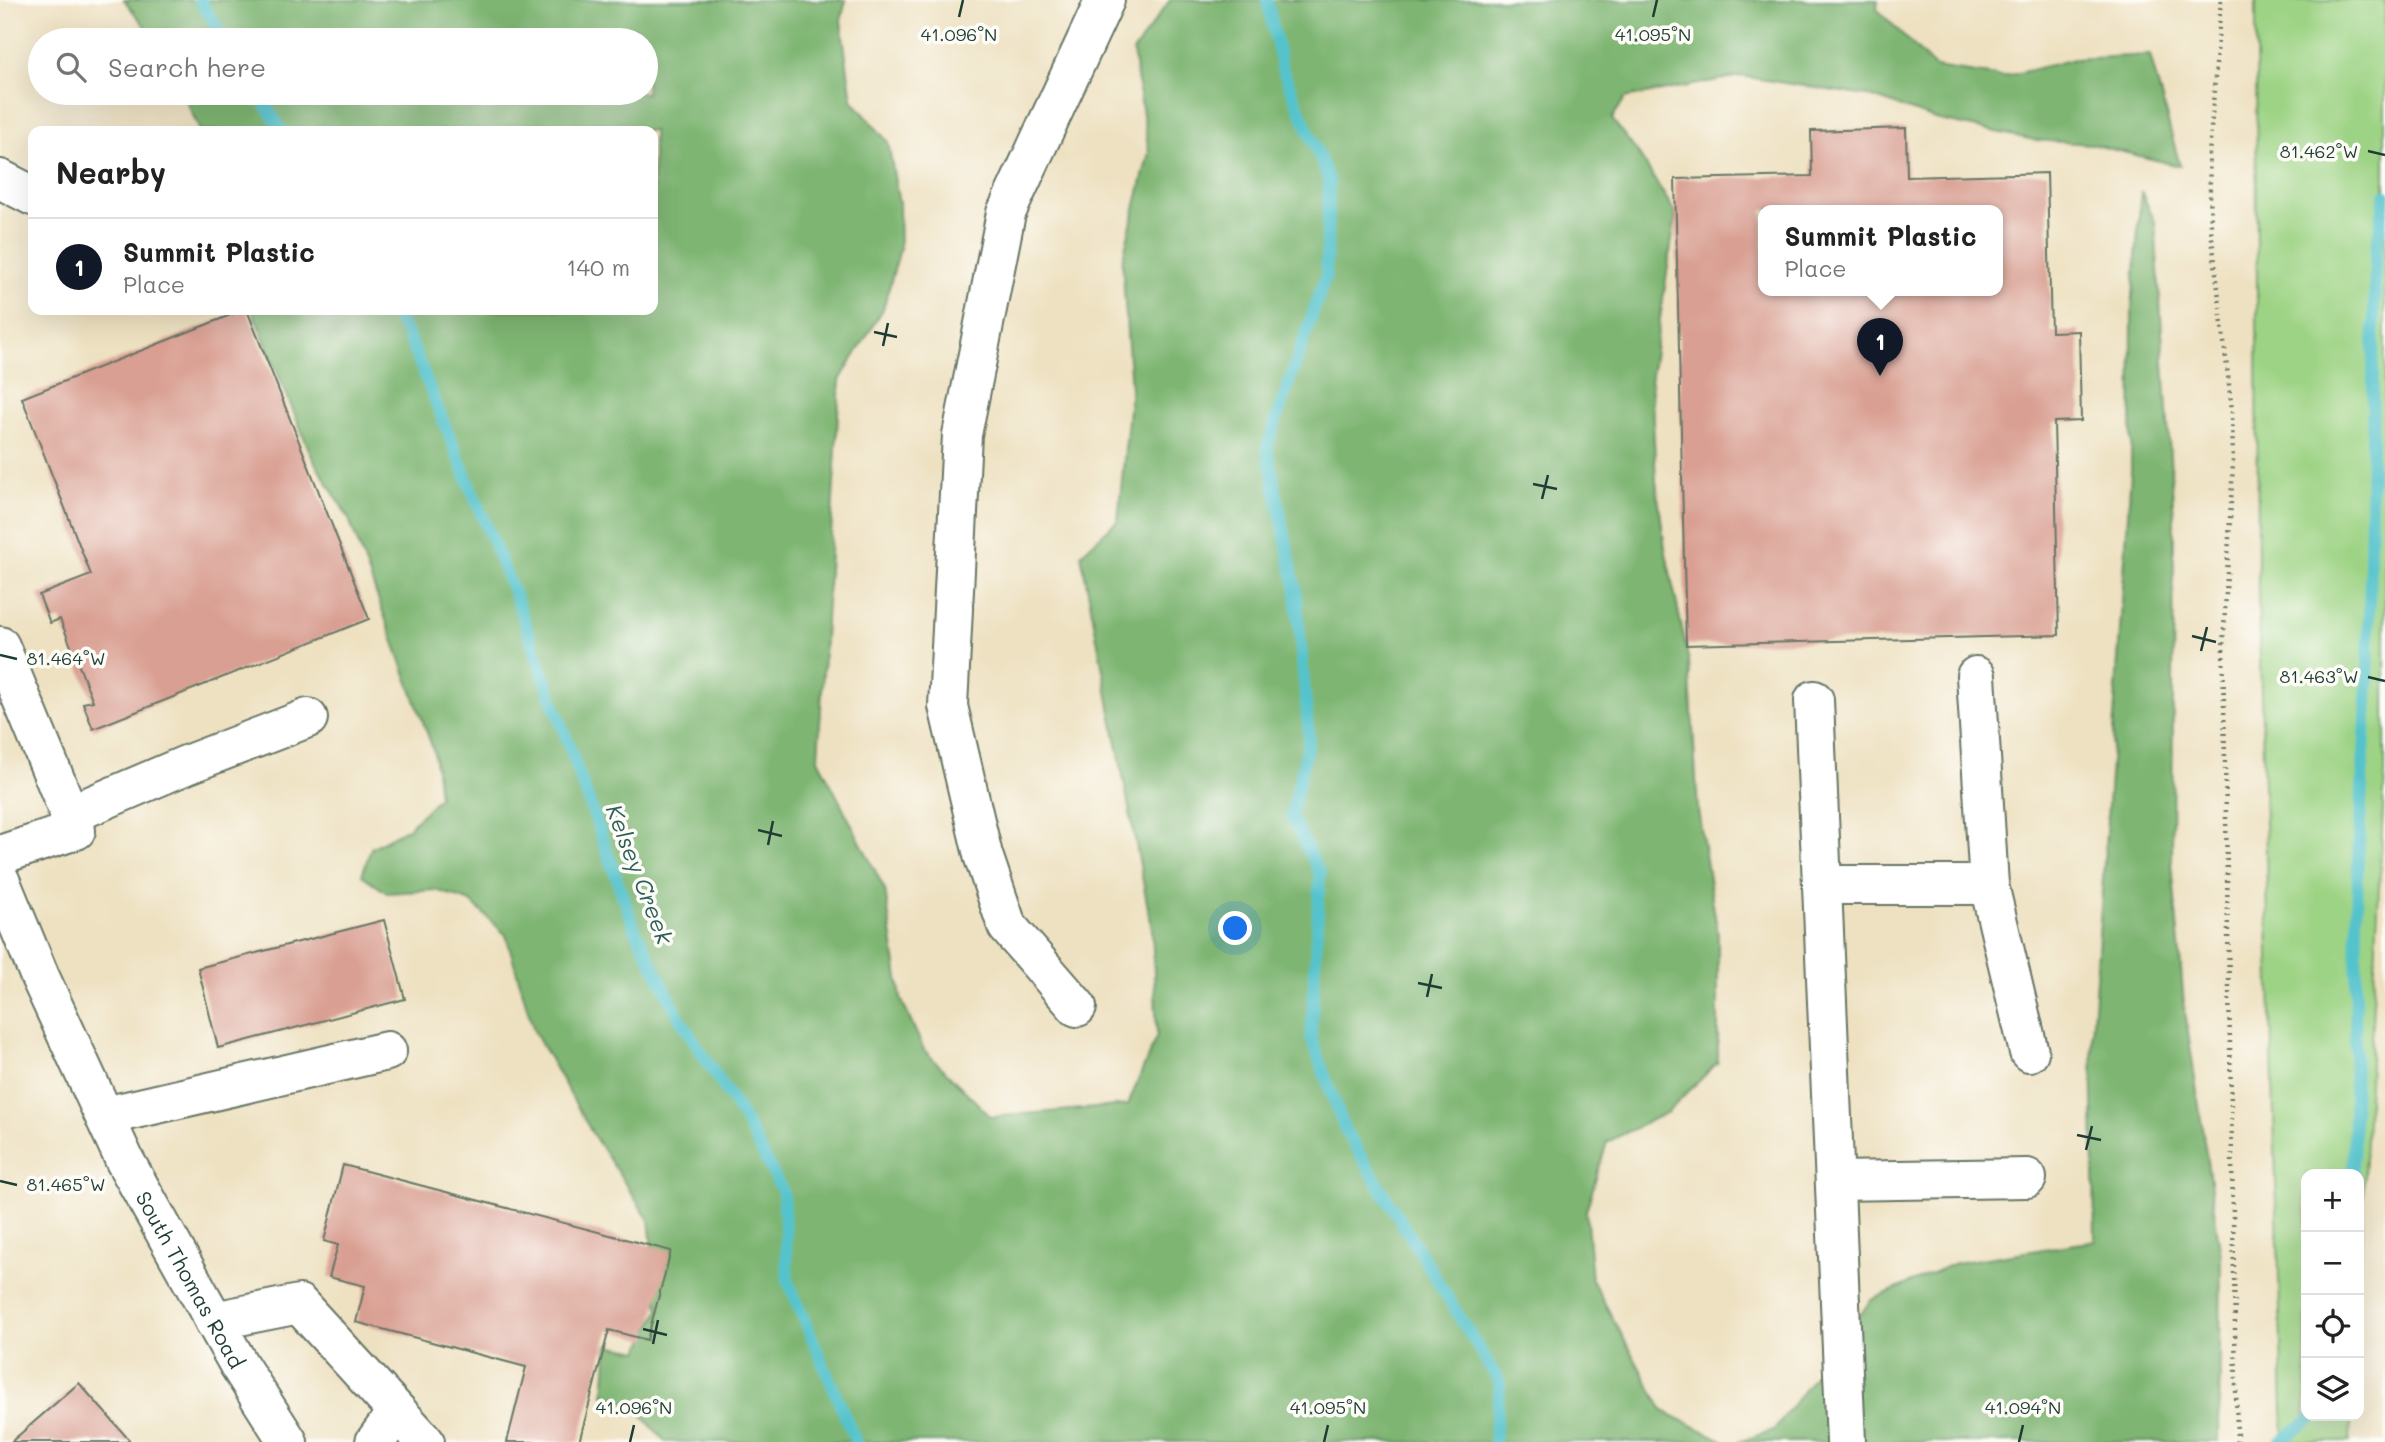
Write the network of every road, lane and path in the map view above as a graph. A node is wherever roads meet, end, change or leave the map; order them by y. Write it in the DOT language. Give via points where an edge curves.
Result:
graph roads {
  1 [pos="1105,0"];
  2 [pos="2221,0"];
  3 [pos="0,179"];
  4 [pos="28,193"];
  5 [pos="0,646"];
  6 [pos="1976,676"];
  7 [pos="1814,700"];
  8 [pos="308,718"];
  9 [pos="69,815"];
  10 [pos="0,855"];
  11 [pos="0,880"];
  12 [pos="1822,885"];
  13 [pos="1989,886"];
  14 [pos="1077,1007"];
  15 [pos="387,1051"];
  16 [pos="2029,1052"];
  17 [pos="105,1115"];
  18 [pos="2027,1178"];
  19 [pos="1835,1181"];
  20 [pos="214,1321"];
  21 [pos="397,1412"];
  22 [pos="288,1442"];
  23 [pos="375,1442"];
  24 [pos="425,1442"];
  25 [pos="1846,1442"];
  26 [pos="2237,1442"];
  1 -- 14 [label="street" via="1006,213 962,435 948,706 983,855 1007,926"];
  2 -- 26 [label="path" via="2209,155 2211,229 2233,424 2223,649"];
  3 -- 4 [label="street"];
  5 -- 9 [label="street"];
  6 -- 13 [label="street"];
  7 -- 12 [label="street"];
  8 -- 9 [label="street"];
  9 -- 10 [label="street" via="76,830"];
  11 -- 17 [label="street, South Thomas Road"];
  12 -- 13 [label="street"];
  12 -- 19 [label="street"];
  13 -- 16 [label="street"];
  15 -- 17 [label="street"];
  17 -- 20 [label="street, South Thomas Road" via="125,1161"];
  18 -- 19 [label="street"];
  19 -- 25 [label="street"];
  20 -- 21 [label="street" via="299,1304"];
  20 -- 22 [label="street, South Thomas Road"];
  21 -- 23 [label="street"];
  21 -- 24 [label="street"];
}
